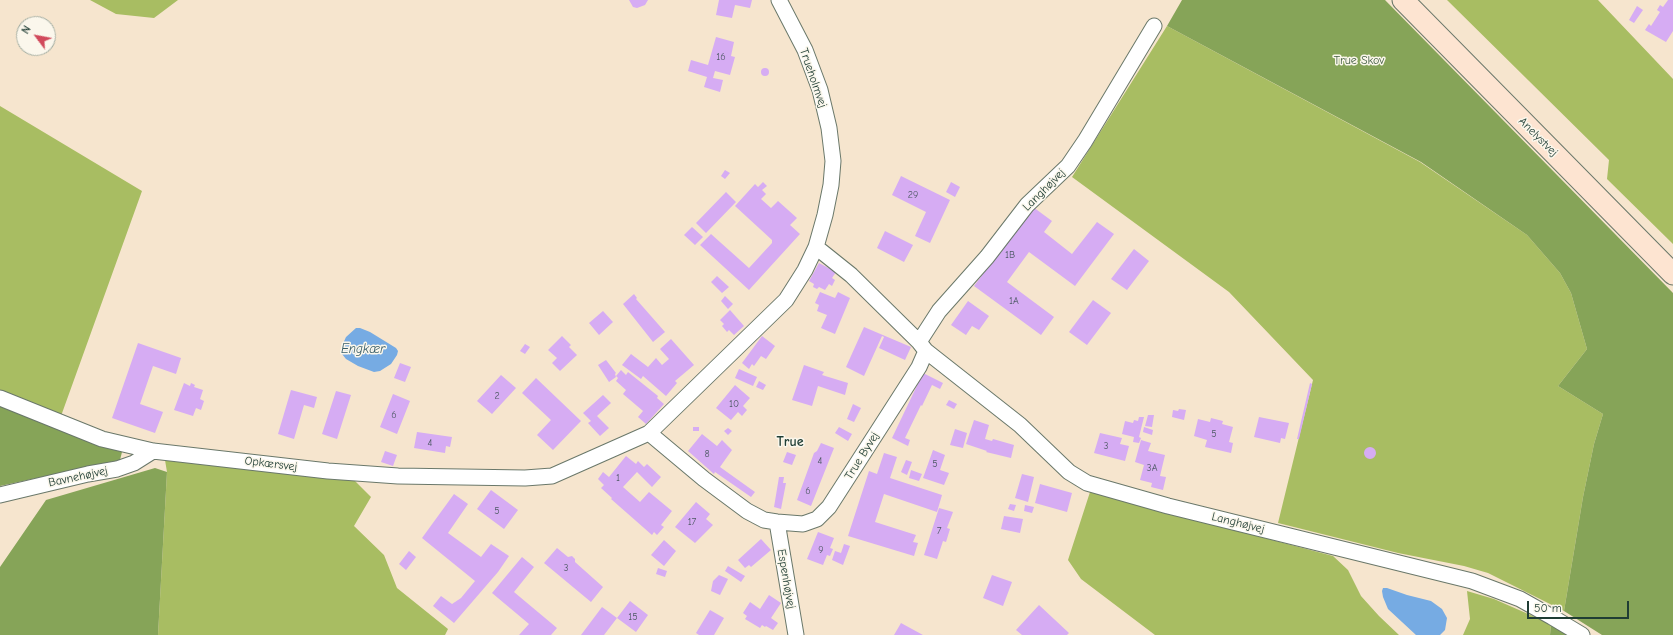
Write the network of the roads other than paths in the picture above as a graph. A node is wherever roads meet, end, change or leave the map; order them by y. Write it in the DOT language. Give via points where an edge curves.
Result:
graph roads {
  1 [pos="779,0"];
  2 [pos="1403,0"];
  3 [pos="1154,26"];
  4 [pos="816,247"];
  5 [pos="1673,274"];
  6 [pos="923,347"];
  7 [pos="0,398"];
  8 [pos="649,433"];
  9 [pos="153,451"];
  10 [pos="0,495"];
  11 [pos="777,522"];
  12 [pos="796,635"];
  13 [pos="1582,635"];
  1 -- 4 [label="street, Trueholmvej" via="805,50 820,90 829,128 833,161 831,185"];
  2 -- 5 [label="street, Anelystvej"];
  3 -- 6 [label="street, Langhøjvej" via="1068,166 1027,205 987,257 939,311"];
  4 -- 6 [label="street" via="851,275"];
  4 -- 8 [label="street" via="786,300"];
  6 -- 11 [label="street, True Byvej" via="919,367 830,507 818,519 803,524"];
  6 -- 13 [label="street, Langhøjvej" via="1020,425 1069,472 1087,484 1472,581 1520,599"];
  7 -- 9 [label="street, Opkærsvej" via="102,439"];
  8 -- 9 [label="street, Opkærsvej" via="552,476 525,478 398,476"];
  8 -- 11 [label="street, True Byvej" via="704,479 748,511 764,520"];
  9 -- 10 [label="street, Bavnehøjvej" via="134,463 117,469"];
  11 -- 12 [label="street, Espenhøjvej"];
}
